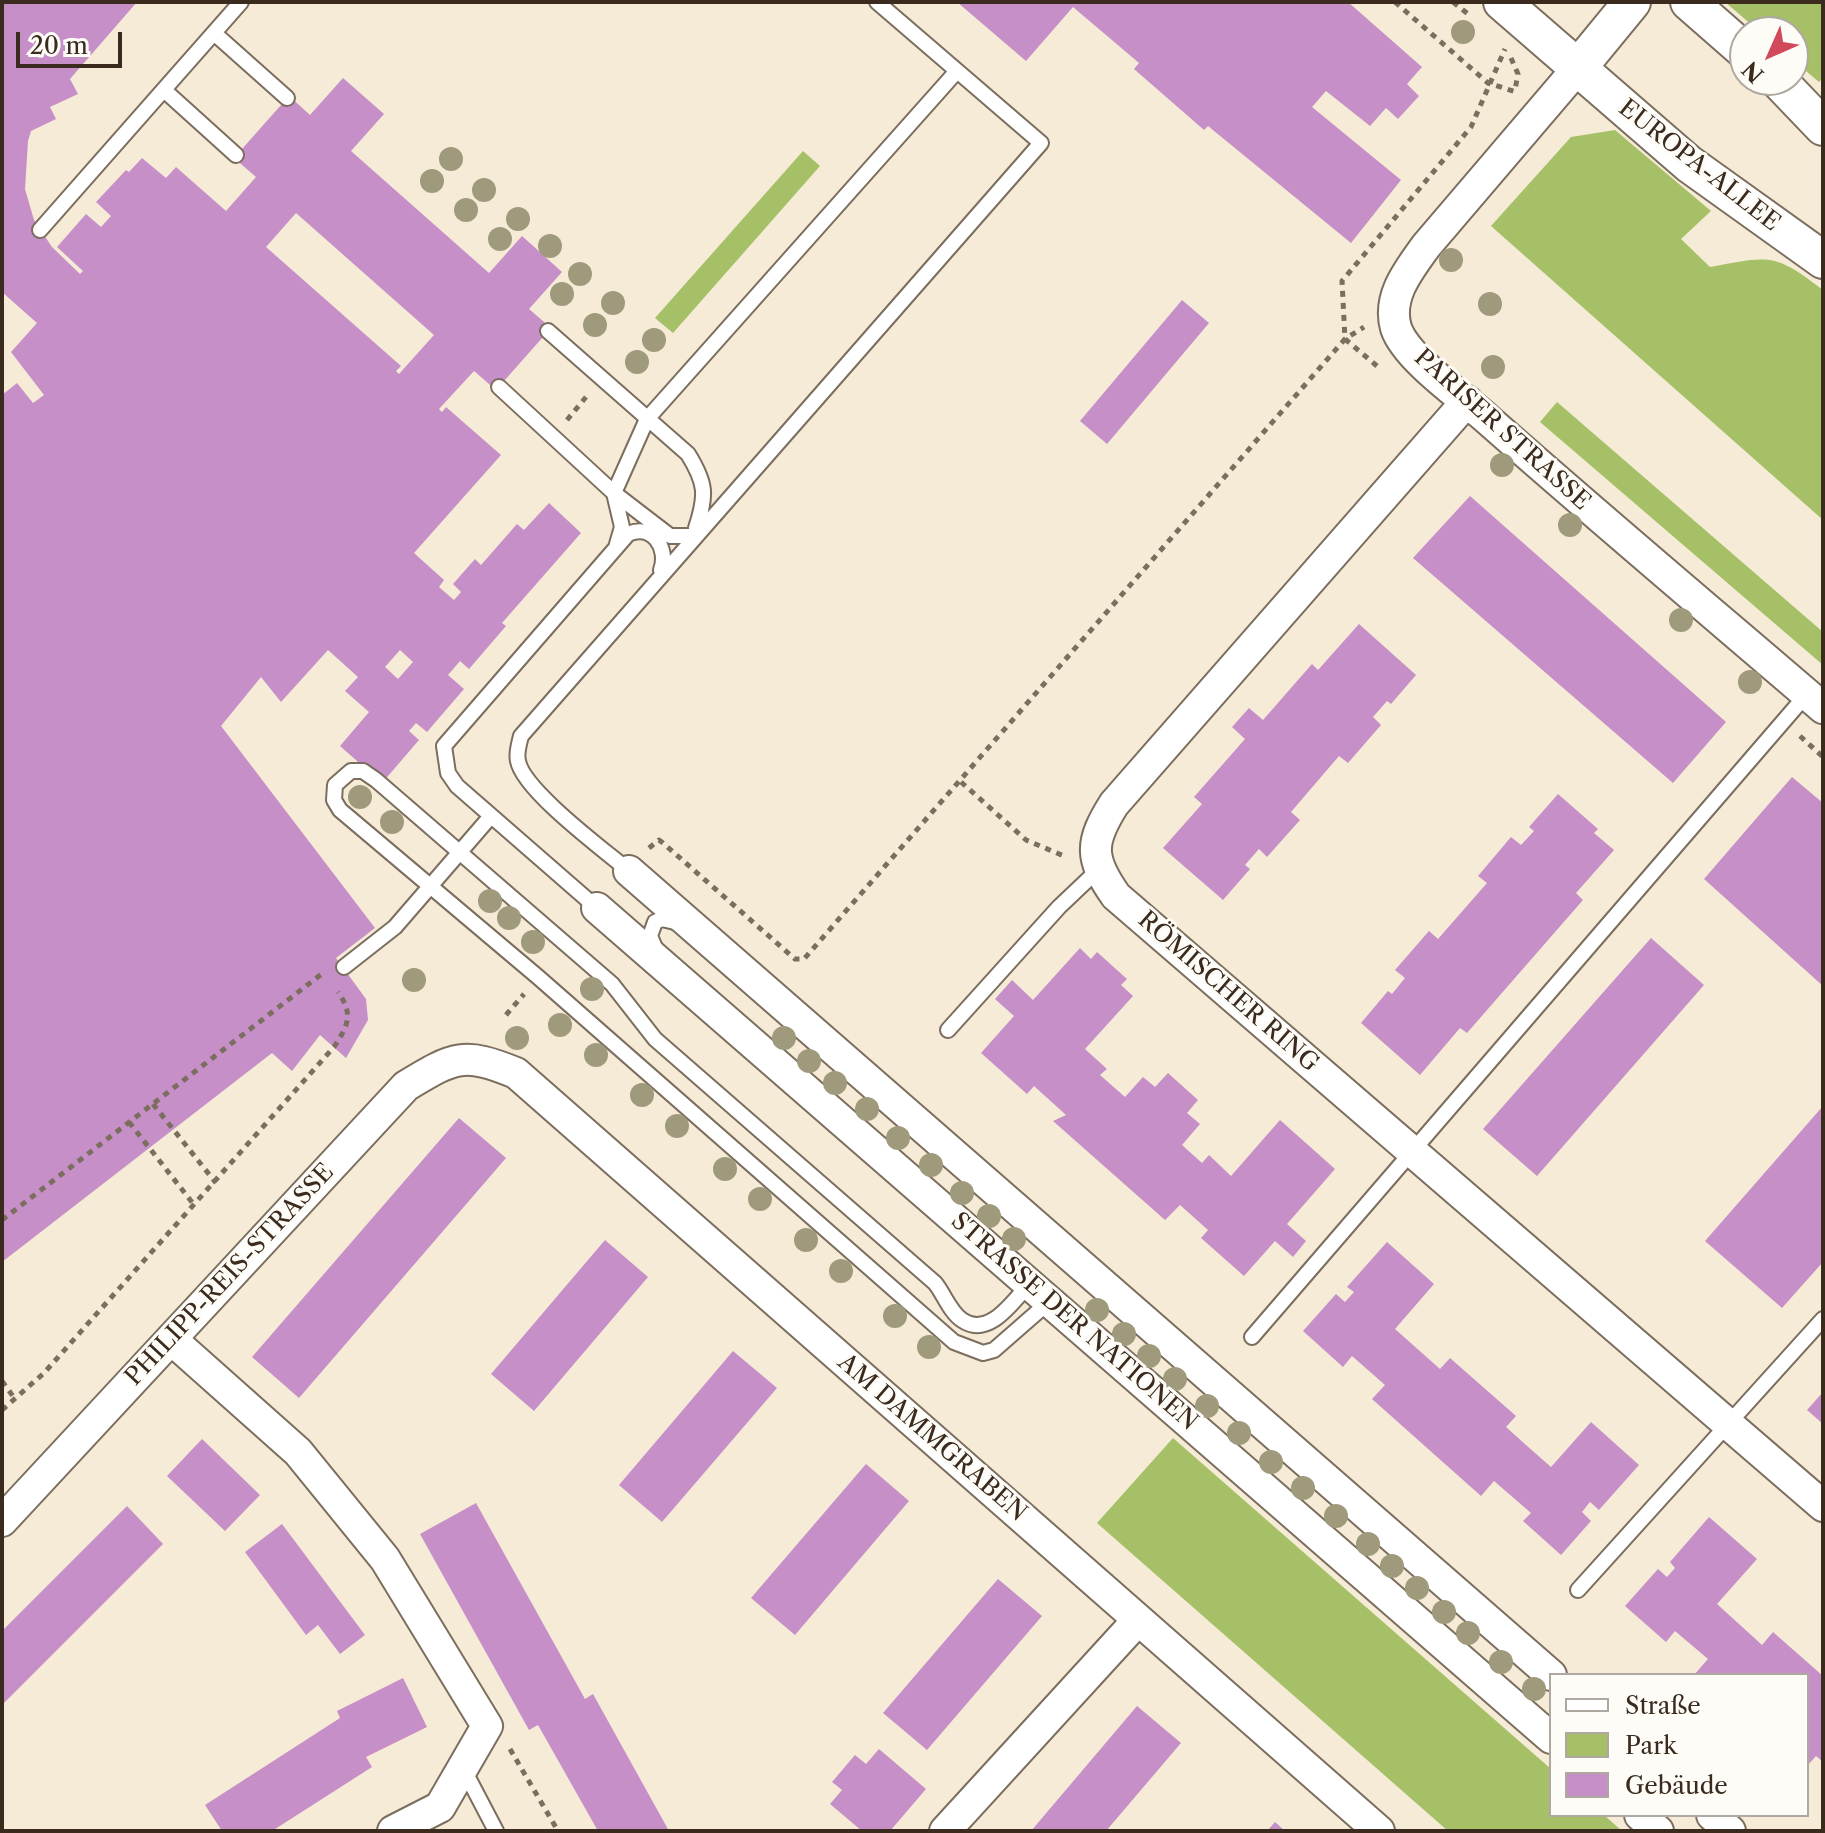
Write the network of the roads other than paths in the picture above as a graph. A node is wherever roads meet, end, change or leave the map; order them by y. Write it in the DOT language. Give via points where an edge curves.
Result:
graph roads {
  1 [pos="241,2"];
  2 [pos="877,2"];
  3 [pos="1502,2"];
  4 [pos="1632,2"];
  5 [pos="1689,2"];
  6 [pos="214,33"];
  7 [pos="1729,37"];
  8 [pos="1577,69"];
  9 [pos="957,71"];
  10 [pos="164,90"];
  11 [pos="1793,96"];
  12 [pos="287,98"];
  13 [pos="1823,127"];
  14 [pos="236,155"];
  15 [pos="40,230"];
  16 [pos="1823,260"];
  17 [pos="548,331"];
  18 [pos="499,387"];
  19 [pos="1467,401"];
  20 [pos="647,419"];
  21 [pos="614,493"];
  22 [pos="693,536"];
  23 [pos="617,544"];
  24 [pos="660,574"];
  25 [pos="1815,701"];
  26 [pos="491,816"];
  27 [pos="459,852"];
  28 [pos="1098,870"];
  29 [pos="629,871"];
  30 [pos="430,887"];
  31 [pos="597,908"];
  32 [pos="698,930"];
  33 [pos="344,967"];
  34 [pos="666,967"];
  35 [pos="948,1030"];
  36 [pos="476,1057"];
  37 [pos="1412,1150"];
  38 [pos="1040,1292"];
  39 [pos="1823,1319"];
  40 [pos="1252,1337"];
  41 [pos="171,1339"];
  42 [pos="1730,1426"];
  43 [pos="1823,1506"];
  44 [pos="2,1521"];
  45 [pos="1578,1590"];
  46 [pos="1138,1620"];
  47 [pos="1549,1673"];
  48 [pos="1549,1736"];
  49 [pos="463,1768"];
  50 [pos="1642,1817"];
  51 [pos="1714,1817"];
  52 [pos="446,1819"];
  53 [pos="393,1831"];
  54 [pos="496,1831"];
  55 [pos="945,1831"];
  56 [pos="1379,1831"];
  57 [pos="1658,1831"];
  58 [pos="1730,1831"];
  1 -- 6 [label="lane"];
  2 -- 9 [label="lane"];
  3 -- 8 [label="street, EUROPA-ALLEE"];
  4 -- 8 [label="street"];
  5 -- 7 [label="street"];
  6 -- 10 [label="lane"];
  6 -- 12 [label="lane"];
  8 -- 16 [label="street, EUROPA-ALLEE" via="1723,190"];
  8 -- 19 [label="street, PARISER STRASSE" via="1426,246 1405,275 1392,309 1397,332 1413,353"];
  9 -- 20 [label="lane"];
  9 -- 22 [label="lane" via="1041,143"];
  10 -- 14 [label="lane"];
  10 -- 15 [label="lane"];
  11 -- 13 [label="street"];
  17 -- 20 [label="lane"];
  18 -- 21 [label="lane"];
  19 -- 25 [label="street, PARISER STRASSE"];
  19 -- 28 [label="street" via="1114,804 1095,835"];
  20 -- 21 [label="lane"];
  20 -- 22 [label="lane" via="688,454 704,479 703,508"];
  21 -- 22 [label="lane" via="670,536"];
  21 -- 23 [label="lane" via="622,527"];
  22 -- 24 [label="lane"];
  23 -- 24 [label="lane" via="637,530 648,532 664,549"];
  23 -- 26 [label="lane" via="444,746 448,773"];
  24 -- 29 [label="lane" via="529,725 518,748 523,774"];
  25 -- 37 [label="lane"];
  26 -- 27 [label="lane"];
  26 -- 31 [label="lane"];
  27 -- 30 [label="lane"];
  27 -- 30 [label="lane" via="363,771 341,777 334,800 340,810"];
  27 -- 38 [label="lane" via="612,984 655,1039 935,1283 960,1319 971,1325 992,1321"];
  28 -- 35 [label="lane"];
  28 -- 37 [label="street, RÖMISCHER RING" via="1116,896"];
  29 -- 32 [label="street, STRASSE DER NATIONEN"];
  30 -- 33 [label="lane" via="395,927"];
  30 -- 38 [label="lane" via="954,1342 983,1353 994,1350 1011,1339"];
  31 -- 34 [label="street, STRASSE DER NATIONEN"];
  32 -- 34 [label="lane" via="671,920 655,922 650,936"];
  32 -- 47 [label="street, STRASSE DER NATIONEN"];
  34 -- 38 [label="street, STRASSE DER NATIONEN"];
  36 -- 41 [label="street, PHILIPP-REIS-STRASSE" via="438,1066 406,1086"];
  36 -- 46 [label="street, AM DAMMGRABEN" via="516,1073"];
  37 -- 40 [label="lane"];
  37 -- 42 [label="street, RÖMISCHER RING"];
  38 -- 48 [label="street, STRASSE DER NATIONEN"];
  39 -- 42 [label="lane"];
  41 -- 44 [label="street, PHILIPP-REIS-STRASSE"];
  41 -- 49 [label="street" via="298,1452 385,1559 487,1726"];
  42 -- 43 [label="street, RÖMISCHER RING"];
  42 -- 45 [label="lane"];
  46 -- 55 [label="street"];
  46 -- 56 [label="street, AM DAMMGRABEN"];
  49 -- 52 [label="street"];
  49 -- 54 [label="lane"];
  50 -- 57 [label="street"];
  51 -- 58 [label="street"];
  52 -- 53 [label="street"];
}
